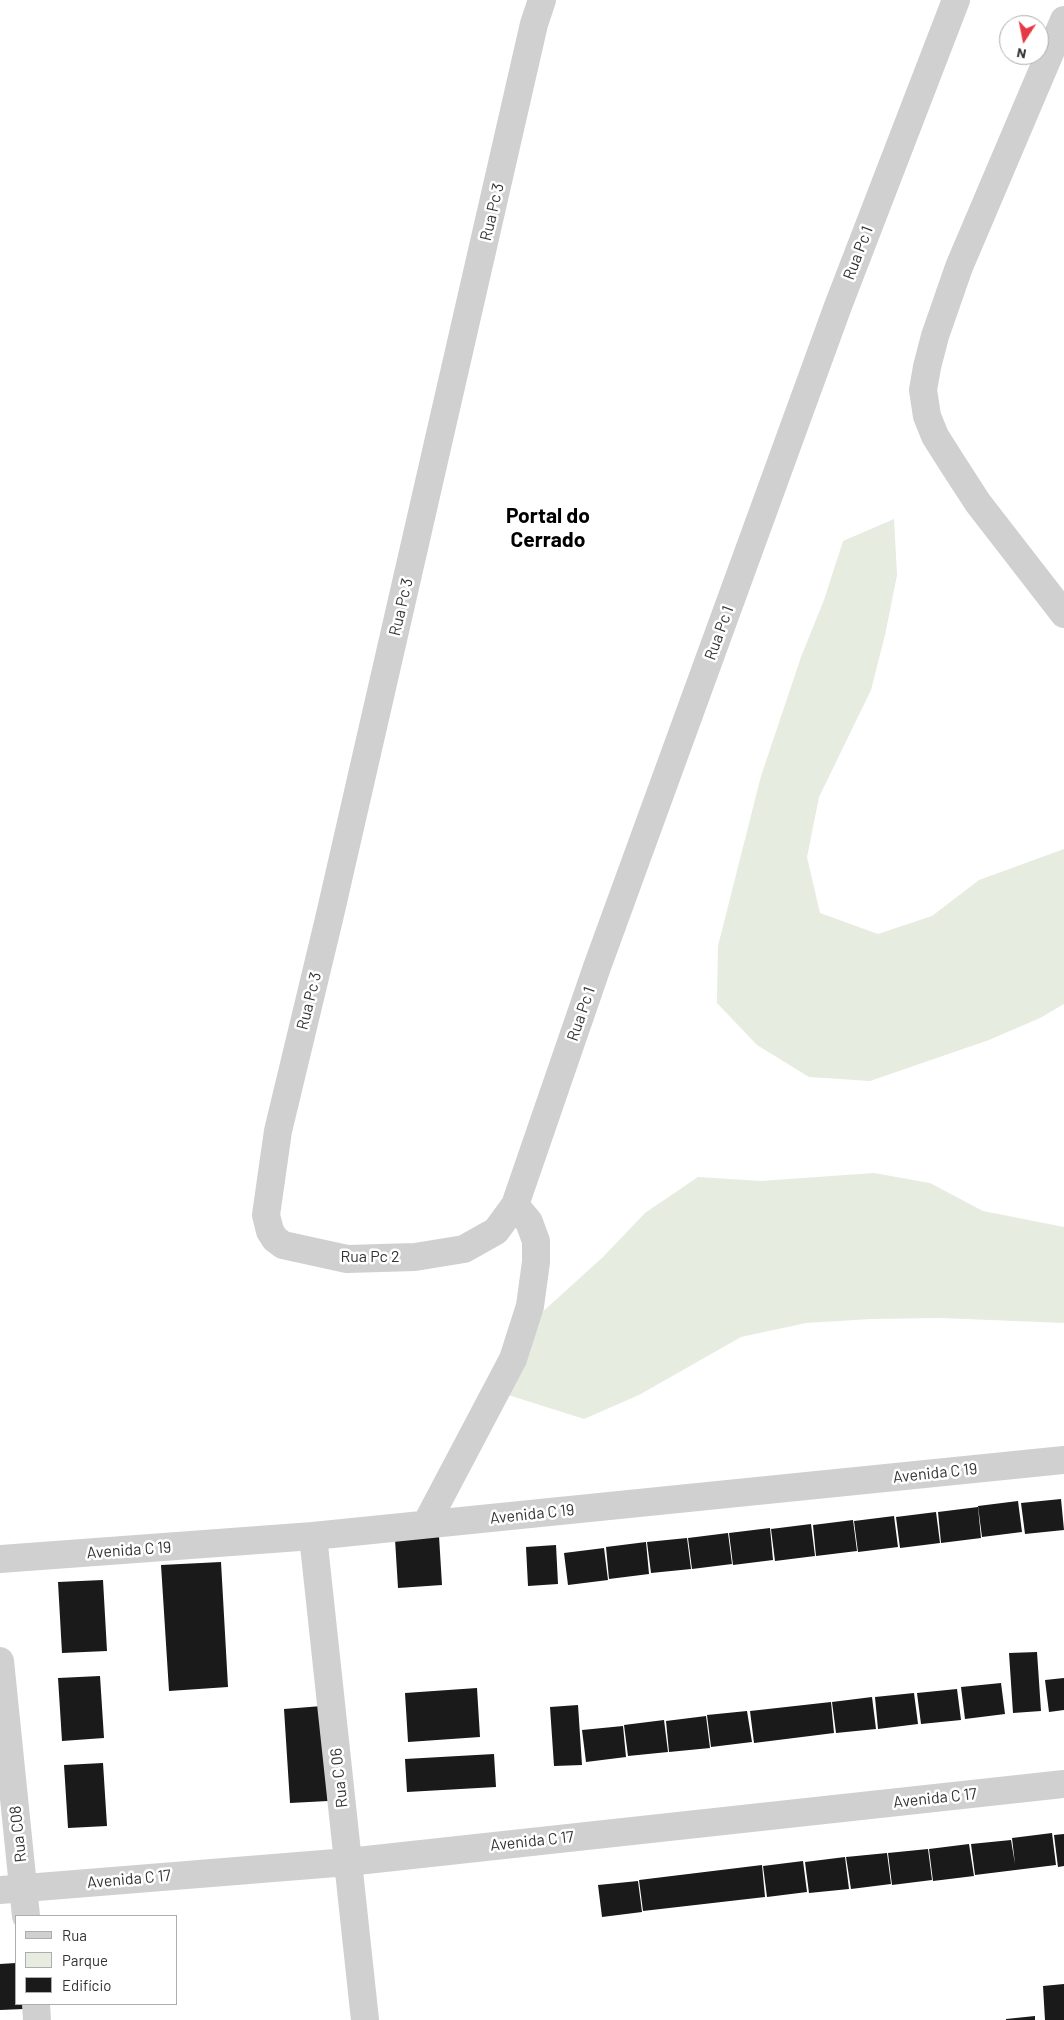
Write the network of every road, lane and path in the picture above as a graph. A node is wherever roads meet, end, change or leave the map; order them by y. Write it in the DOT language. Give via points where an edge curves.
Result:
graph roads {
  1 [pos="542,0"];
  2 [pos="952,1"];
  3 [pos="1064,20"];
  4 [pos="1064,614"];
  5 [pos="515,1205"];
  6 [pos="266,1215"];
  7 [pos="464,1249"];
  8 [pos="1064,1460"];
  9 [pos="426,1524"];
  10 [pos="313,1536"];
  11 [pos="0,1559"];
  12 [pos="0,1661"];
  13 [pos="1064,1784"];
  14 [pos="348,1862"];
  15 [pos="12,1889"];
  16 [pos="25,1915"];
  17 [pos="36,2005"];
  18 [pos="37,2020"];
  19 [pos="365,2020"];
  1 -- 6 [label="street, Rua Pc 3" via="278,1131"];
  2 -- 5 [label="street, Rua Pc 1" via="597,967"];
  3 -- 4 [label="street" via="959,267 935,336 923,390 927,416 935,436 978,503"];
  5 -- 7 [label="street, Rua Pc 1" via="496,1231"];
  5 -- 9 [label="street" via="529,1222 536,1241 530,1306 512,1360"];
  6 -- 7 [label="street, Rua Pc 2" via="270,1231 283,1245 347,1259 415,1257"];
  8 -- 9 [label="street, Avenida C 19"];
  9 -- 10 [label="street, Avenida C 19"];
  10 -- 11 [label="street, Avenida C 19"];
  10 -- 14 [label="street, Rua C 06"];
  12 -- 15 [label="street, Rua C08"];
  13 -- 14 [label="street, Avenida C 17"];
  14 -- 15 [label="street, Avenida C 17"];
  14 -- 19 [label="street, Rua C 06"];
  15 -- 16 [label="street, Rua C08"];
  17 -- 18 [label="street"];
}
